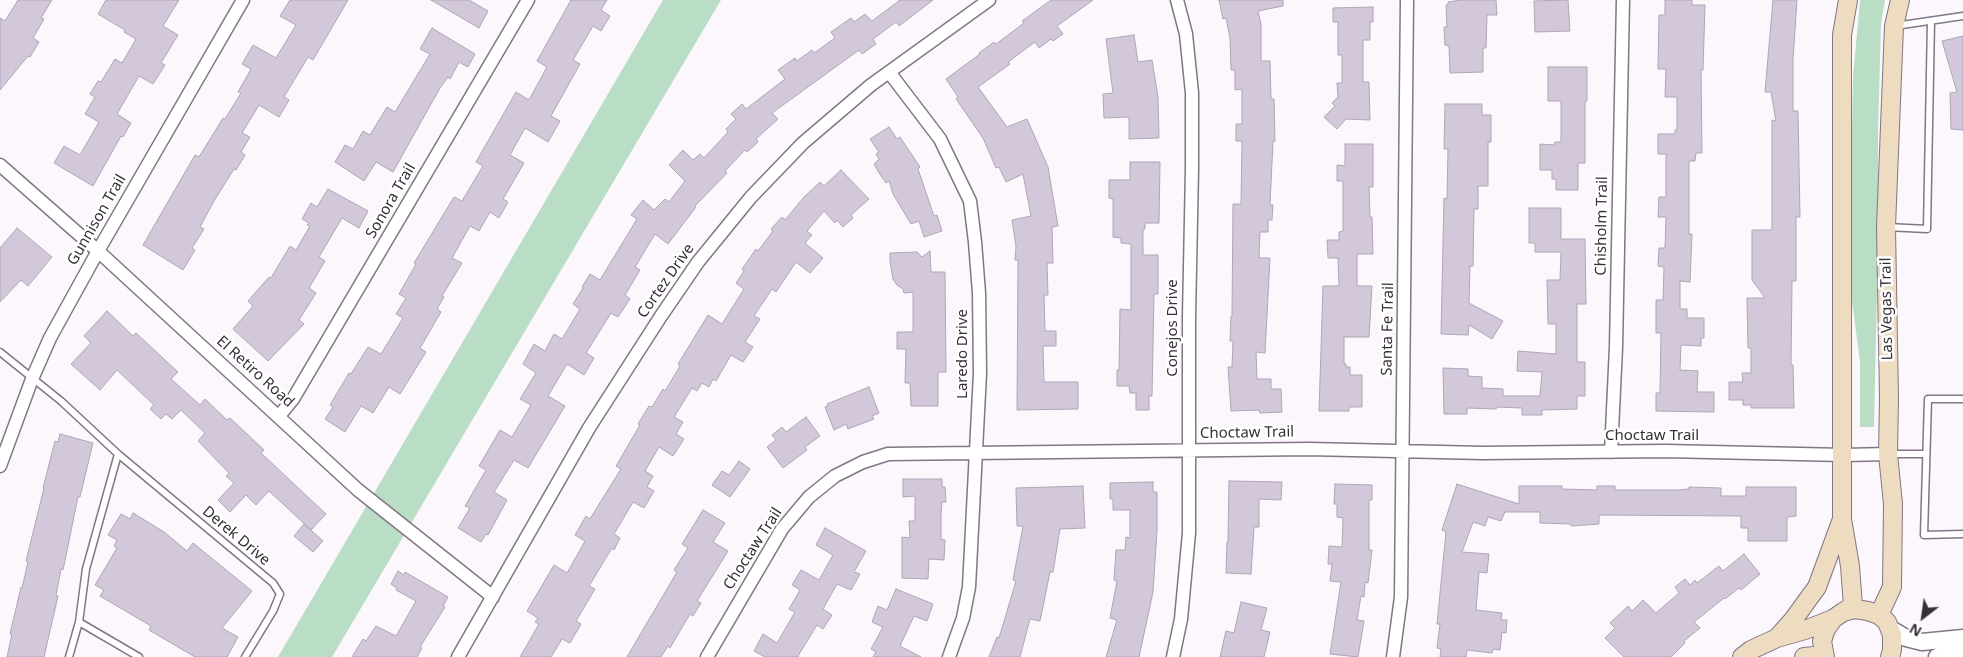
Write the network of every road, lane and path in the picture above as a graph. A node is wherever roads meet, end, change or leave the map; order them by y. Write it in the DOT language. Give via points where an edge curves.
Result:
graph roads {
  1 [pos="243,0"];
  2 [pos="528,0"];
  3 [pos="989,0"];
  4 [pos="1177,0"];
  5 [pos="1407,0"];
  6 [pos="1623,0"];
  7 [pos="1848,0"];
  8 [pos="1900,0"];
  9 [pos="1963,16"];
  10 [pos="1931,21"];
  11 [pos="1894,26"];
  12 [pos="889,72"];
  13 [pos="0,165"];
  14 [pos="1886,227"];
  15 [pos="98,251"];
  16 [pos="0,352"];
  17 [pos="32,379"];
  18 [pos="1963,399"];
  19 [pos="279,416"];
  20 [pos="1189,450"];
  21 [pos="1403,451"];
  22 [pos="976,452"];
  23 [pos="1611,452"];
  24 [pos="118,454"];
  25 [pos="1888,454"];
  26 [pos="1926,454"];
  27 [pos="1844,455"];
  28 [pos="0,466"];
  29 [pos="1842,519"];
  30 [pos="1963,534"];
  31 [pos="493,597"];
  32 [pos="1838,616"];
  33 [pos="79,622"];
  34 [pos="1884,622"];
  35 [pos="1777,638"];
  36 [pos="1963,638"];
  37 [pos="1963,650"];
  38 [pos="1824,656"];
  39 [pos="69,657"];
  40 [pos="138,657"];
  41 [pos="245,657"];
  42 [pos="458,657"];
  43 [pos="707,657"];
  44 [pos="949,657"];
  45 [pos="1173,657"];
  46 [pos="1393,657"];
  47 [pos="1742,657"];
  48 [pos="1804,657"];
  49 [pos="1890,657"];
  50 [pos="1937,657"];
  1 -- 15 [label="street, Gunnison Trail"];
  2 -- 19 [label="street, Sonora Trail" via="293,399"];
  3 -- 12 [label="street, Cortez Drive"];
  4 -- 20 [label="street, Conejos Drive" via="1186,34 1192,93"];
  5 -- 21 [label="street, Santa Fe Trail"];
  6 -- 23 [label="street, Chisholm Trail"];
  7 -- 27 [label="main road" via="1842,35"];
  8 -- 11 [label="main road, Las Vegas Trail"];
  9 -- 10 [label="lane"];
  10 -- 11 [label="lane"];
  10 -- 14 [label="lane" via="1927,230"];
  11 -- 14 [label="main road, Las Vegas Trail"];
  12 -- 22 [label="street, Laredo Drive" via="940,139 970,202 979,293 980,373"];
  12 -- 31 [label="street, Cortez Drive" via="803,143 751,197 698,262 589,428"];
  13 -- 15 [label="street, El Retiro Road"];
  14 -- 25 [label="main road, Las Vegas Trail"];
  15 -- 17 [label="street, Gunnison Trail" via="50,338"];
  15 -- 19 [label="street, El Retiro Road"];
  16 -- 17 [label="lane, Derek Drive"];
  17 -- 24 [label="lane, Derek Drive"];
  17 -- 28 [label="street, Gunnison Trail"];
  18 -- 26 [label="lane" via="1928,399"];
  19 -- 31 [label="street, El Retiro Road" via="358,490"];
  20 -- 21 [label="street, Choctaw Trail"];
  20 -- 22 [label="street, Choctaw Trail"];
  20 -- 45 [label="street, Conejos Drive" via="1189,533 1182,619"];
  21 -- 23 [label="street, Choctaw Trail"];
  21 -- 46 [label="street, Santa Fe Trail" via="1401,597"];
  22 -- 43 [label="street, Choctaw Trail" via="888,454 835,476 808,497 782,529"];
  22 -- 44 [label="street, Laredo Drive" via="969,586 963,618"];
  23 -- 27 [label="street, Choctaw Trail"];
  24 -- 33 [label="lane" via="86,569"];
  24 -- 41 [label="lane, Derek Drive" via="273,583 280,594"];
  25 -- 26 [label="lane"];
  25 -- 27 [label="street, Choctaw Trail"];
  25 -- 34 [label="main road, Las Vegas Trail" via="1893,504 1892,587"];
  26 -- 30 [label="lane" via="1924,535"];
  27 -- 29 [label="main road"];
  29 -- 32 [label="main road" via="1853,606"];
  29 -- 35 [label="main road" via="1817,587"];
  31 -- 42 [label="street, Cortez Drive"];
  32 -- 34 [label="main road" via="1855,609 1868,611"];
  32 -- 35 [label="main road"];
  32 -- 38 [label="main road" via="1826,629 1822,641"];
  33 -- 39 [label="lane"];
  33 -- 40 [label="lane"];
  34 -- 36 [label="street" via="1906,638 1922,642"];
  34 -- 49 [label="main road" via="1892,636"];
  35 -- 47 [label="main road"];
  37 -- 50 [label="street"];
  38 -- 48 [label="main road"];
}
